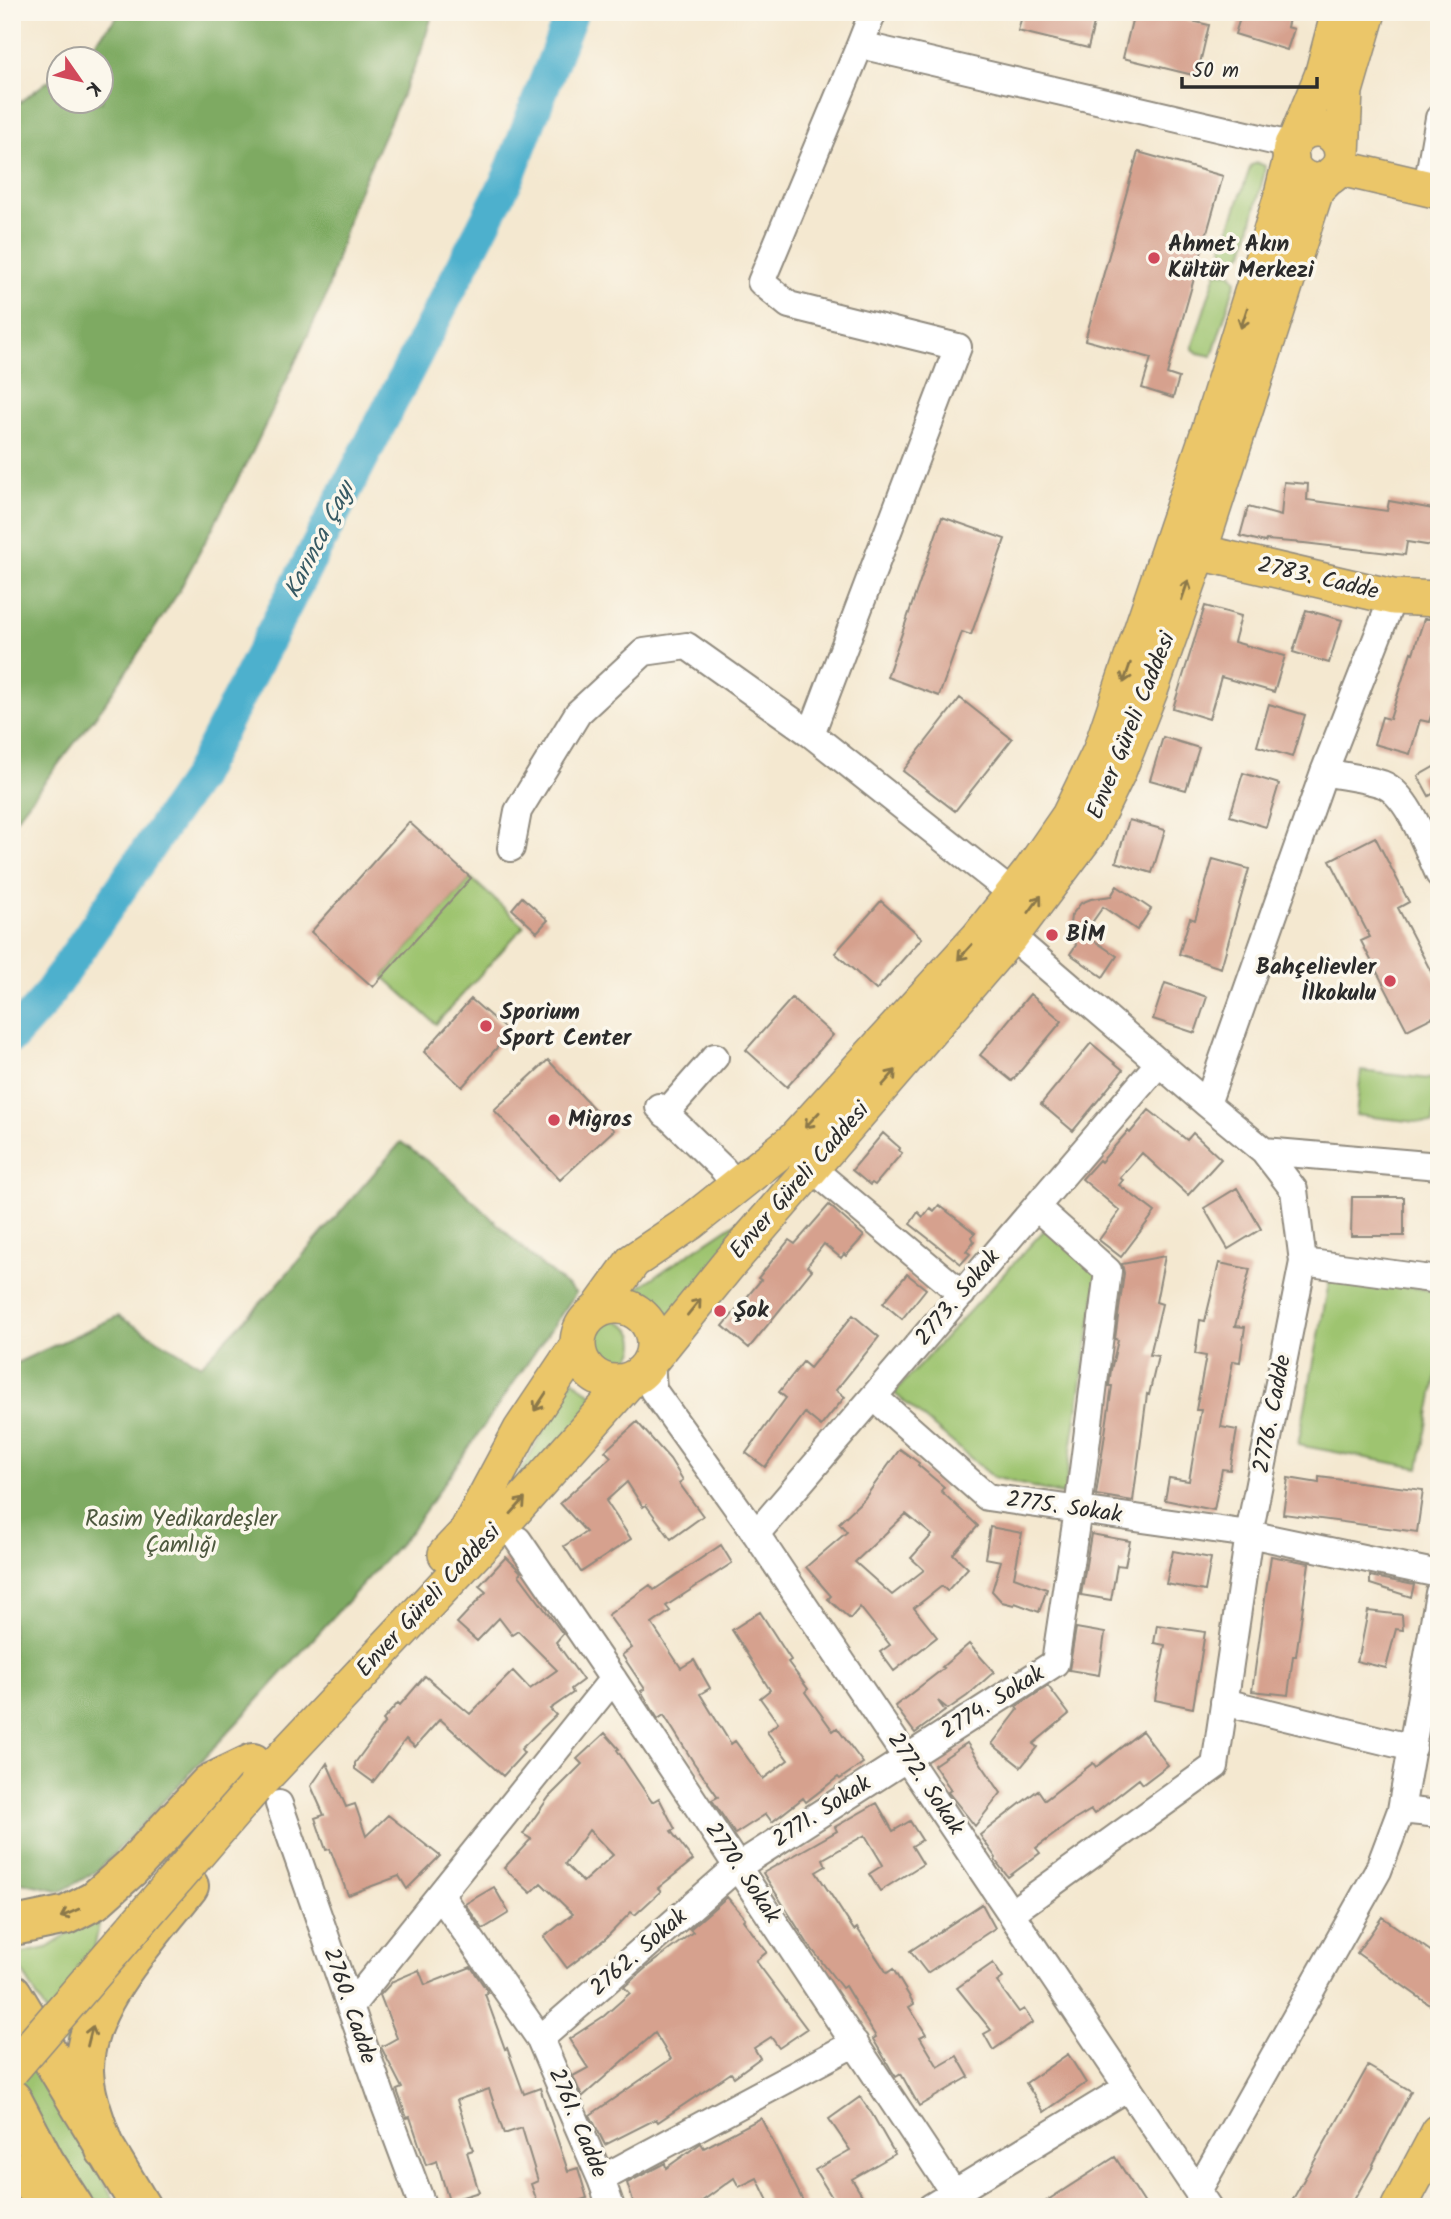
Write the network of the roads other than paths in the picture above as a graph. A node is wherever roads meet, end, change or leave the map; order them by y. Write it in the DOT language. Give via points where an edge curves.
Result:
graph roads {
  1 [pos="873,12"];
  2 [pos="1339,12"];
  3 [pos="1368,12"];
  4 [pos="860,46"];
  5 [pos="1439,118"];
  6 [pos="1293,149"];
  7 [pos="1338,164"];
  8 [pos="1433,189"];
  9 [pos="1199,552"];
  10 [pos="1393,597"];
  11 [pos="1439,598"];
  12 [pos="811,734"];
  13 [pos="1324,772"];
  14 [pos="511,848"];
  15 [pos="1439,874"];
  16 [pos="1013,894"];
  17 [pos="1011,936"];
  18 [pos="715,1057"];
  19 [pos="1159,1063"];
  20 [pos="1207,1104"];
  21 [pos="1264,1151"];
  22 [pos="1439,1166"];
  23 [pos="821,1176"];
  24 [pos="736,1186"];
  25 [pos="1036,1208"];
  26 [pos="1303,1262"];
  27 [pos="1439,1280"];
  28 [pos="962,1294"];
  29 [pos="597,1311"];
  30 [pos="578,1345"];
  31 [pos="645,1376"];
  32 [pos="874,1397"];
  33 [pos="1078,1510"];
  34 [pos="757,1534"];
  35 [pos="1249,1534"];
  36 [pos="518,1540"];
  37 [pos="1439,1574"];
  38 [pos="1439,1593"];
  39 [pos="613,1679"];
  40 [pos="1224,1702"];
  41 [pos="1413,1748"];
  42 [pos="906,1758"];
  43 [pos="262,1785"];
  44 [pos="1401,1810"];
  45 [pos="1439,1814"];
  46 [pos="737,1867"];
  47 [pos="440,1895"];
  48 [pos="1011,1913"];
  49 [pos="12,1923"];
  50 [pos="12,1993"];
  51 [pos="350,2007"];
  52 [pos="12,2035"];
  53 [pos="540,2039"];
  54 [pos="855,2043"];
  55 [pos="12,2069"];
  56 [pos="1128,2087"];
  57 [pos="12,2099"];
  58 [pos="1436,2143"];
  59 [pos="105,2150"];
  60 [pos="12,2171"];
  61 [pos="601,2179"];
  62 [pos="1203,2199"];
  63 [pos="959,2200"];
  64 [pos="55,2207"];
  65 [pos="74,2207"];
  66 [pos="141,2207"];
  67 [pos="423,2207"];
  68 [pos="611,2207"];
  69 [pos="931,2207"];
  70 [pos="1399,2207"];
  1 -- 4 [label="street"];
  2 -- 6 [label="main road, Enver Güreli Caddesi" via="1322,76"];
  3 -- 7 [label="main road" via="1345,91"];
  4 -- 6 [label="street"];
  4 -- 12 [label="street" via="761,282 789,305 958,347"];
  5 -- 8 [label="street"];
  6 -- 7 [label="main road" via="1312,129 1321,129 1340,146"];
  6 -- 16 [label="main road, Enver Güreli Caddesi, one-way" via="1210,428 1100,752 1069,816"];
  7 -- 8 [label="main road"];
  7 -- 9 [label="main road, Enver Güreli Caddesi" via="1316,190"];
  9 -- 10 [label="main road, 2783. Cadde"];
  17 -- 9 [label="main road, Enver Güreli Caddesi, one-way" via="1088,832 1118,772"];
  10 -- 11 [label="main road, 2783. Cadde"];
  10 -- 13 [label="street"];
  12 -- 14 [label="street" via="687,646 644,652 578,713 517,811"];
  12 -- 16 [label="street"];
  13 -- 15 [label="street" via="1396,791"];
  13 -- 20 [label="street"];
  16 -- 24 [label="main road, Enver Güreli Caddesi, one-way" via="794,1140"];
  17 -- 19 [label="street, 2776. Cadde"];
  31 -- 17 [label="main road, Enver Güreli Caddesi, one-way" via="736,1255"];
  18 -- 24 [label="street" via="662,1111"];
  19 -- 20 [label="street, 2776. Cadde"];
  19 -- 25 [label="street, 2773. Sokak"];
  20 -- 21 [label="street, 2776. Cadde"];
  21 -- 22 [label="street"];
  21 -- 26 [label="street, 2776. Cadde" via="1294,1190"];
  23 -- 28 [label="street"];
  24 -- 29 [label="main road, Enver Güreli Caddesi" via="633,1261"];
  25 -- 28 [label="street, 2773. Sokak"];
  25 -- 33 [label="street, 2774. Sokak" via="1108,1271"];
  26 -- 27 [label="street"];
  26 -- 35 [label="street, 2776. Cadde"];
  28 -- 32 [label="street, 2773. Sokak"];
  29 -- 30 [label="main road" via="583,1325"];
  29 -- 31 [label="main road" via="620,1306 642,1315 654,1336"];
  30 -- 31 [label="main road" via="586,1368 595,1376 618,1382"];
  30 -- 43 [label="main road, Enver Güreli Caddesi, one-way" via="521,1430 466,1532"];
  31 -- 34 [label="street, 2772. Sokak"];
  43 -- 31 [label="main road, Enver Güreli Caddesi, one-way"];
  32 -- 33 [label="street, 2775. Sokak" via="986,1497"];
  32 -- 34 [label="street, 2773. Sokak"];
  33 -- 35 [label="street, 2775. Sokak"];
  33 -- 42 [label="street, 2774. Sokak" via="1055,1663"];
  34 -- 42 [label="street, 2772. Sokak"];
  35 -- 37 [label="street, 2775. Sokak"];
  35 -- 40 [label="street, 2776. Cadde"];
  36 -- 39 [label="street, 2770. Sokak"];
  38 -- 41 [label="street"];
  39 -- 46 [label="street, 2770. Sokak"];
  39 -- 47 [label="street"];
  40 -- 41 [label="street"];
  40 -- 48 [label="street, 2776. Cadde" via="1215,1766"];
  41 -- 44 [label="street"];
  42 -- 46 [label="street, 2771. Sokak"];
  42 -- 48 [label="street, 2772. Sokak"];
  43 -- 49 [label="highway, one-way" via="209,1784 94,1901 41,1922"];
  43 -- 51 [label="street, 2760. Cadde"];
  43 -- 52 [label="main road" via="148,1876"];
  43 -- 55 [label="main road, bridge"];
  59 -- 43 [label="highway, one-way" via="85,2087 84,2069 97,2014 112,1986"];
  44 -- 45 [label="street"];
  44 -- 62 [label="street" via="1378,1871"];
  46 -- 53 [label="street, 2762. Sokak"];
  46 -- 54 [label="street, 2770. Sokak"];
  47 -- 51 [label="street"];
  47 -- 53 [label="street, 2761. Cadde"];
  48 -- 56 [label="street, 2772. Sokak"];
  50 -- 59 [label="highway"];
  51 -- 67 [label="street, 2760. Cadde"];
  53 -- 61 [label="street, 2761. Cadde"];
  54 -- 61 [label="street"];
  54 -- 63 [label="street, 2770. Sokak"];
  56 -- 62 [label="street, 2772. Sokak"];
  56 -- 63 [label="street"];
  57 -- 65 [label="highway"];
  58 -- 70 [label="main road"];
  59 -- 66 [label="highway"];
  60 -- 64 [label="highway"];
  61 -- 68 [label="street, 2761. Cadde"];
  63 -- 69 [label="street"];
}
